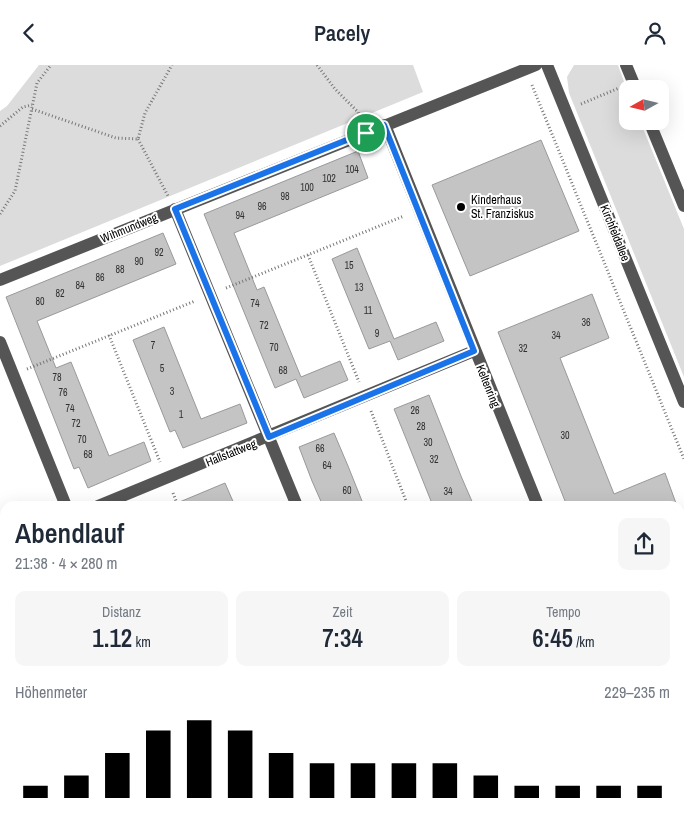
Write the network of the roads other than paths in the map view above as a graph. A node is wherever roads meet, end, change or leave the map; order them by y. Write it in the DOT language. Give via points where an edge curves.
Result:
graph roads {
  1 [pos="547,65"];
  2 [pos="626,65"];
  3 [pos="531,67"];
  4 [pos="632,80"];
  5 [pos="384,125"];
  6 [pos="653,130"];
  7 [pos="684,206"];
  8 [pos="175,209"];
  9 [pos="0,280"];
  10 [pos="0,342"];
  11 [pos="474,351"];
  12 [pos="684,402"];
  13 [pos="269,437"];
  14 [pos="64,501"];
  15 [pos="111,501"];
  16 [pos="295,501"];
  17 [pos="536,501"];
  1 -- 12 [label="street, Kirchfeldallee"];
  2 -- 4 [label="street"];
  3 -- 5 [label="street, Wihmundweg"];
  5 -- 8 [label="street, Wihmundweg"];
  5 -- 11 [label="street, Keltenring"];
  6 -- 7 [label="street"];
  8 -- 9 [label="street, Wihmundweg"];
  8 -- 13 [label="street"];
  10 -- 14 [label="street"];
  11 -- 13 [label="street, Hallstattweg"];
  11 -- 17 [label="street, Keltenring"];
  13 -- 15 [label="street, Hallstattweg"];
  13 -- 16 [label="street"];
}
